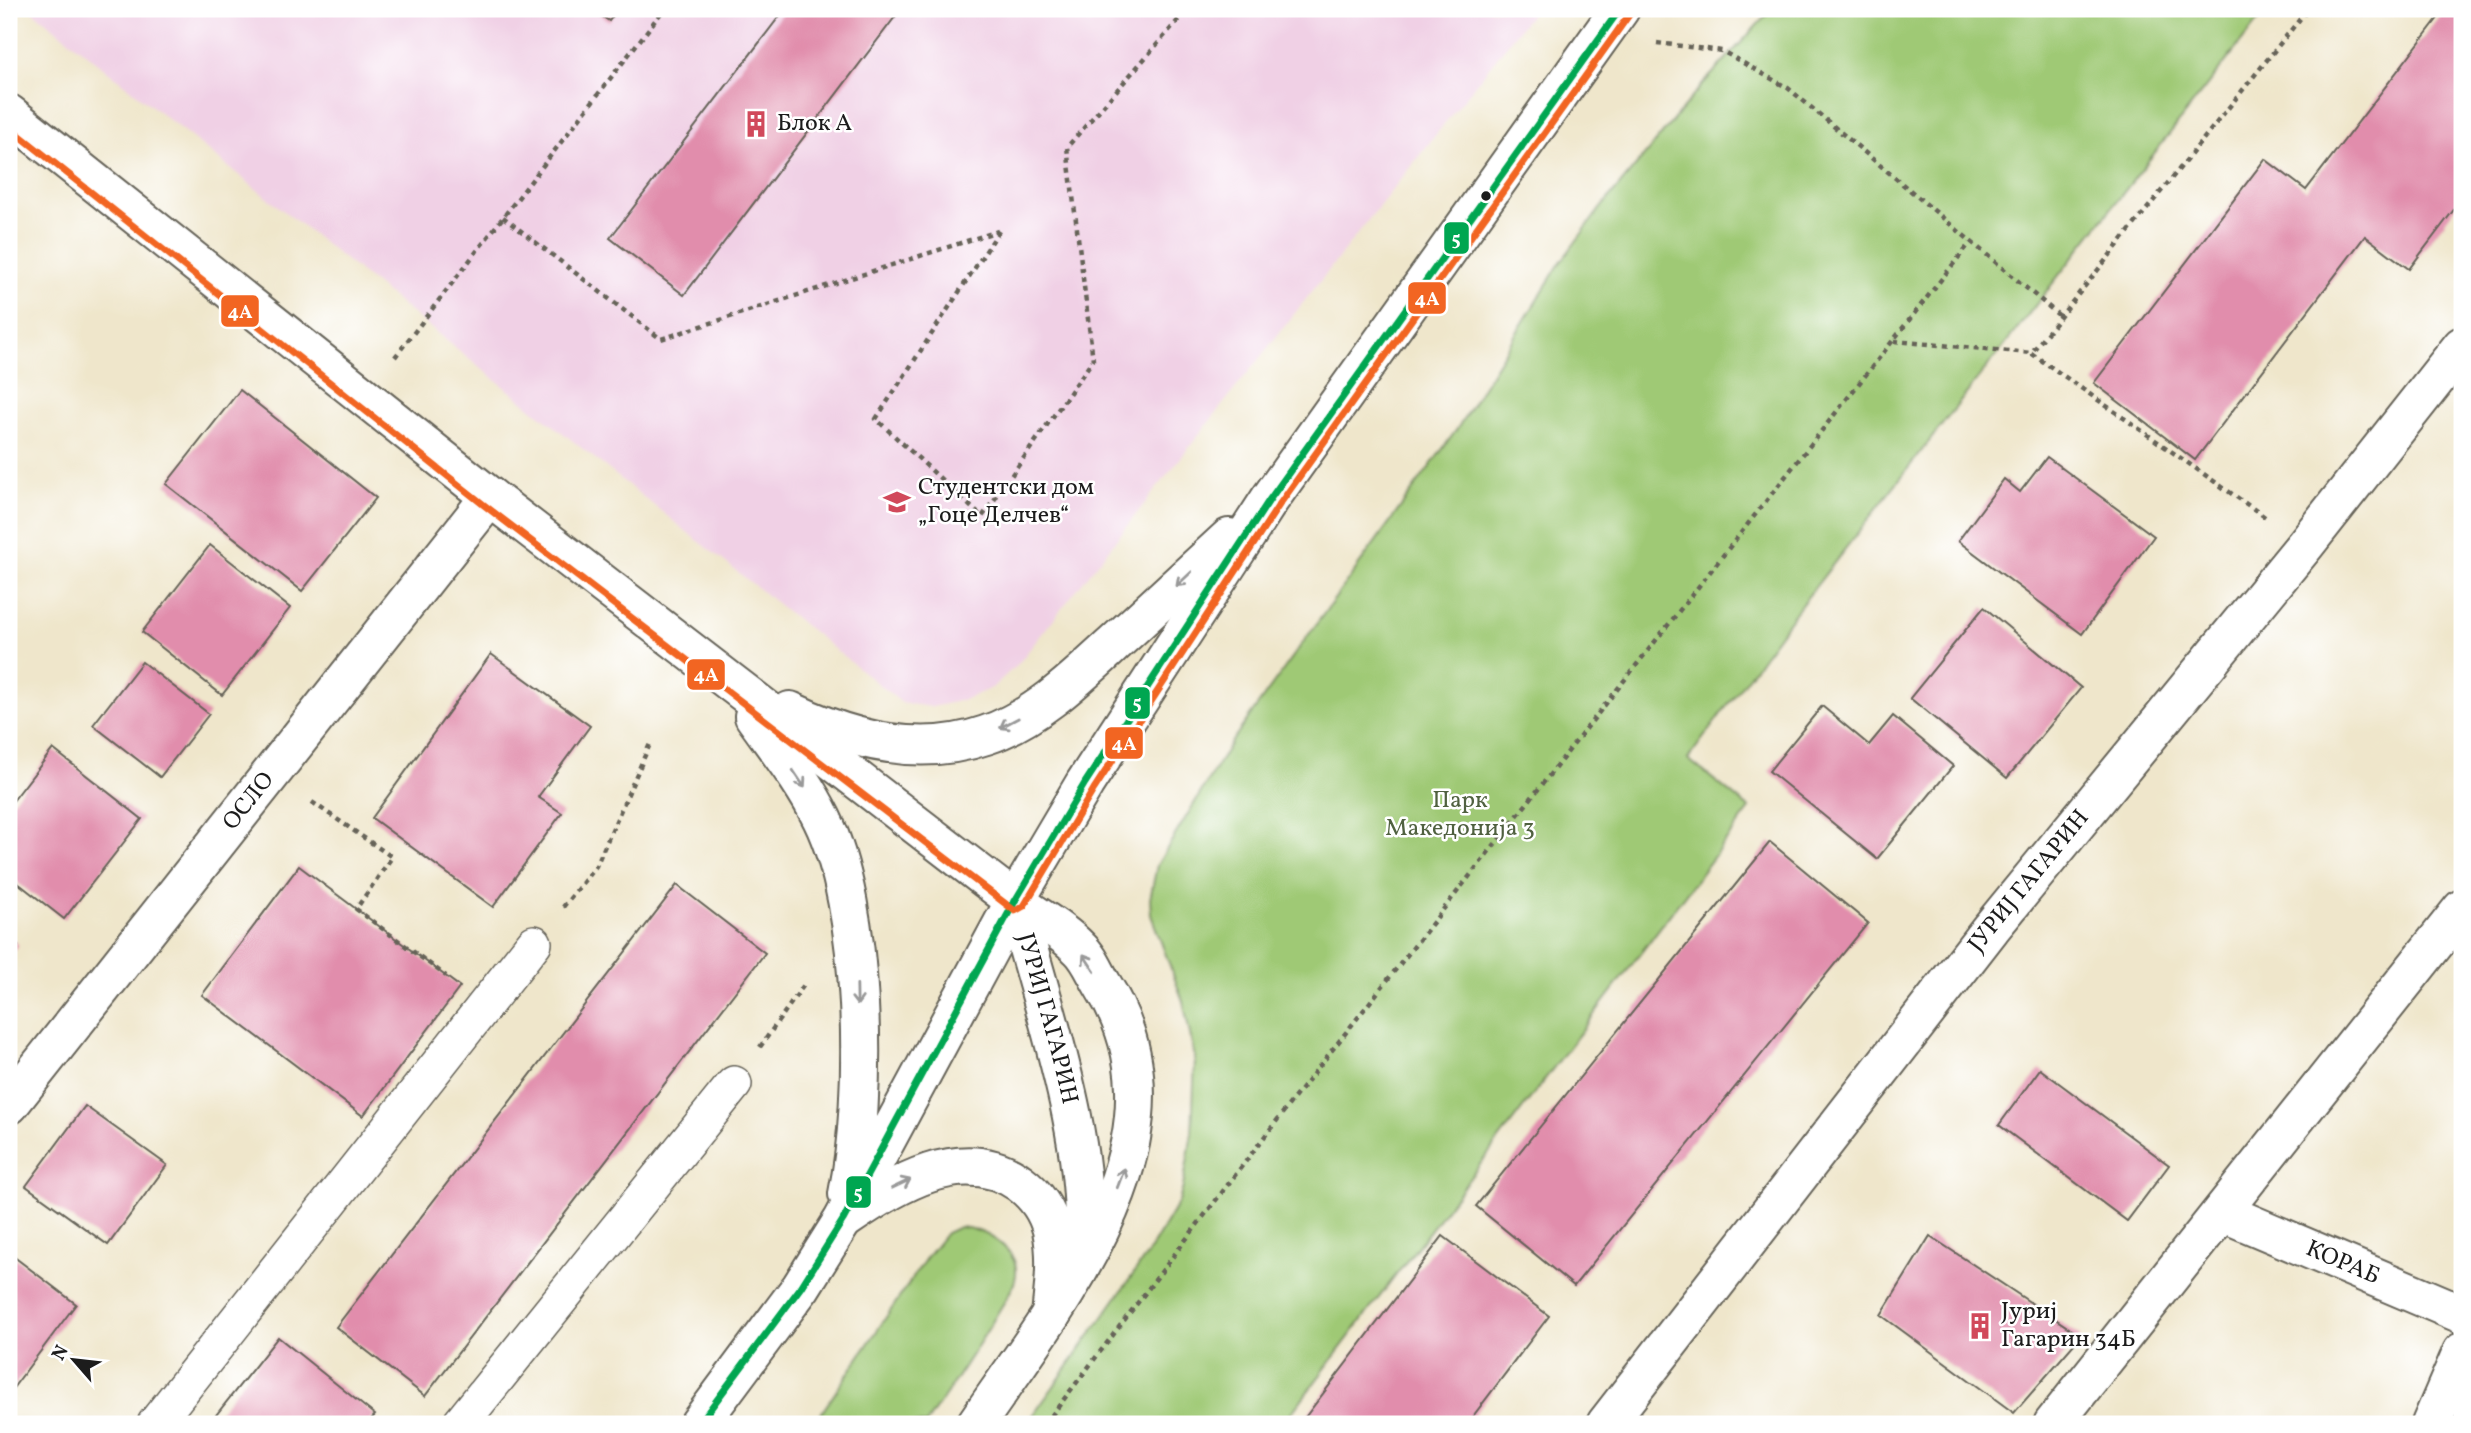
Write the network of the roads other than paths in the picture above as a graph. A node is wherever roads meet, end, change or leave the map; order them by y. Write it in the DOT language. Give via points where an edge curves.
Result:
graph roads {
  1 [pos="1609,23"];
  2 [pos="9,114"];
  3 [pos="2462,346"];
  4 [pos="490,497"];
  5 [pos="1270,499"];
  6 [pos="731,683"];
  7 [pos="1014,901"];
  8 [pos="2462,909"];
  9 [pos="534,943"];
  10 [pos="734,1084"];
  11 [pos="9,1105"];
  12 [pos="2222,1212"];
  13 [pos="843,1220"];
  14 [pos="1083,1262"];
  15 [pos="2462,1314"];
  16 [pos="1051,1315"];
  17 [pos="2462,1352"];
  18 [pos="155,1424"];
  19 [pos="460,1424"];
  20 [pos="699,1424"];
  21 [pos="976,1424"];
  22 [pos="1606,1424"];
  23 [pos="2053,1424"];
  24 [pos="2431,1424"];
  1 -- 5 [label="street"];
  2 -- 4 [label="street"];
  3 -- 22 [label="street, ЈУРИЈ ГАГАРИН" via="1991,929"];
  4 -- 6 [label="street"];
  4 -- 11 [label="street, ОСЛО"];
  5 -- 6 [label="street, one-way" via="1080,676 1039,707 986,735 903,746 830,730"];
  5 -- 7 [label="street"];
  6 -- 7 [label="street"];
  6 -- 13 [label="street, one-way" via="802,783 823,821 851,915 858,1077 852,1177"];
  7 -- 13 [label="street"];
  7 -- 14 [label="street, ЈУРИЈ ГАГАРИН" via="1073,1132 1086,1221"];
  14 -- 7 [label="street, ЈУРИЈ ГАГАРИН, one-way" via="1125,1169 1136,1116 1135,1059 1117,1007 1080,948"];
  8 -- 12 [label="street"];
  9 -- 18 [label="lane"];
  10 -- 19 [label="lane"];
  12 -- 15 [label="street, КОРАБ"];
  12 -- 23 [label="street"];
  13 -- 16 [label="street, one-way" via="884,1192 935,1171 986,1167 1009,1175 1041,1203 1052,1232 1055,1277"];
  13 -- 20 [label="street" via="801,1287"];
  14 -- 16 [label="street, ЈУРИЈ ГАГАРИН"];
  16 -- 21 [label="street, ЈУРИЈ ГАГАРИН"];
  17 -- 24 [label="street"];
}
